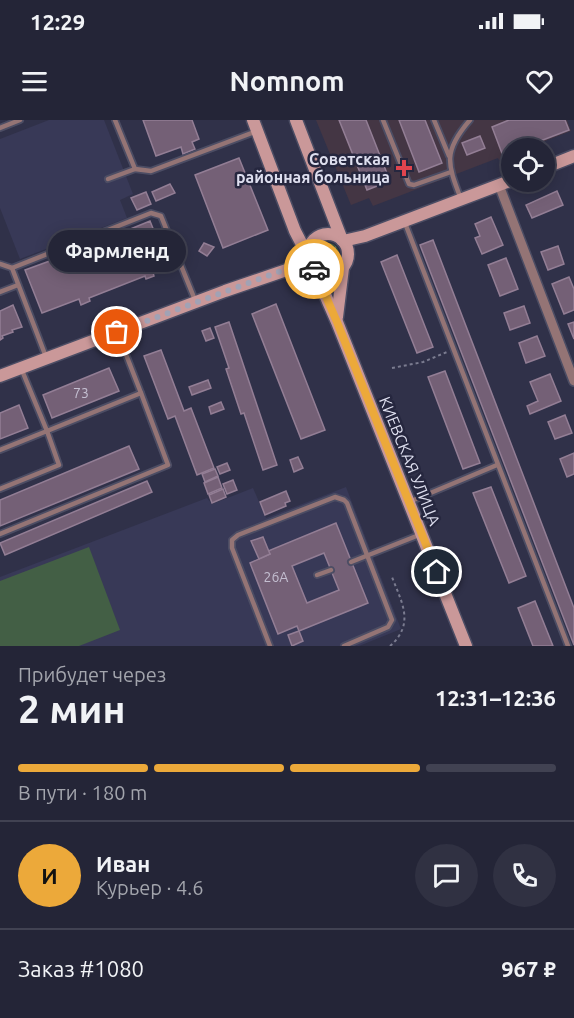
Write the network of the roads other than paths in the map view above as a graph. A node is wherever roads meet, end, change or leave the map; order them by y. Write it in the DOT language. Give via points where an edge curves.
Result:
graph roads {
  1 [pos="20,120"];
  2 [pos="116,120"];
  3 [pos="296,120"];
  4 [pos="383,120"];
  5 [pos="434,120"];
  6 [pos="470,120"];
  7 [pos="255,126"];
  8 [pos="0,128"];
  9 [pos="449,156"];
  10 [pos="574,156"];
  11 [pos="555,164"];
  12 [pos="135,169"];
  13 [pos="451,172"];
  14 [pos="108,179"];
  15 [pos="499,185"];
  16 [pos="461,199"];
  17 [pos="404,221"];
  18 [pos="344,243"];
  19 [pos="310,261"];
  20 [pos="0,264"];
  21 [pos="12,268"];
  22 [pos="343,268"];
  23 [pos="18,285"];
  24 [pos="0,292"];
  25 [pos="196,302"];
  26 [pos="337,322"];
  27 [pos="117,332"];
  28 [pos="47,358"];
  29 [pos="21,368"];
  30 [pos="0,376"];
  31 [pos="574,381"];
  32 [pos="141,393"];
  33 [pos="46,431"];
  34 [pos="0,450"];
  35 [pos="497,465"];
  36 [pos="0,489"];
  37 [pos="409,502"];
  38 [pos="0,534"];
  39 [pos="422,534"];
  40 [pos="368,555"];
  41 [pos="351,562"];
  42 [pos="331,570"];
  43 [pos="317,575"];
  44 [pos="270,646"];
  45 [pos="344,646"];
  46 [pos="466,646"];
  47 [pos="568,646"];
  1 -- 8 [label="lane"];
  2 -- 12 [label="lane"];
  3 -- 18 [label="main road"];
  4 -- 13 [label="lane" via="409,184"];
  5 -- 9 [label="lane"];
  6 -- 9 [label="lane" via="453,142"];
  7 -- 12 [label="lane" via="156,170"];
  7 -- 19 [label="main road, КИЕВСКАЯ УЛИЦА"];
  9 -- 13 [label="lane"];
  10 -- 11 [label="main road"];
  12 -- 14 [label="lane"];
  13 -- 16 [label="lane"];
  15 -- 16 [label="main road"];
  15 -- 31 [label="street"];
  16 -- 17 [label="main road"];
  17 -- 18 [label="main road"];
  17 -- 35 [label="lane"];
  18 -- 19 [label="main road" via="333,235 319,237 311,244"];
  18 -- 22 [label="main road" via="347,259"];
  19 -- 22 [label="main road" via="319,272 328,274"];
  19 -- 25 [label="main road"];
  19 -- 26 [label="main road, КИЕВСКАЯ УЛИЦА"];
  20 -- 21 [label="lane"];
  21 -- 23 [label="lane"];
  21 -- 25 [label="lane" via="156,213"];
  22 -- 26 [label="main road, КИЕВСКАЯ УЛИЦА"];
  23 -- 24 [label="lane"];
  23 -- 28 [label="lane"];
  25 -- 27 [label="main road"];
  26 -- 37 [label="main road, КИЕВСКАЯ УЛИЦА"];
  27 -- 28 [label="main road"];
  27 -- 32 [label="lane"];
  28 -- 29 [label="main road"];
  29 -- 30 [label="main road"];
  29 -- 33 [label="lane"];
  32 -- 33 [label="lane"];
  32 -- 38 [label="lane" via="168,465"];
  33 -- 34 [label="lane"];
  33 -- 36 [label="lane" via="59,465"];
  35 -- 37 [label="lane"];
  35 -- 47 [label="lane"];
  37 -- 39 [label="main road, КИЕВСКАЯ УЛИЦА"];
  39 -- 40 [label="lane"];
  39 -- 46 [label="main road, КИЕВСКАЯ УЛИЦА"];
  40 -- 41 [label="lane"];
  40 -- 44 [label="lane" via="347,503 335,497 235,537 232,548"];
  40 -- 45 [label="lane" via="392,620 388,627"];
  42 -- 43 [label="lane"];
}
